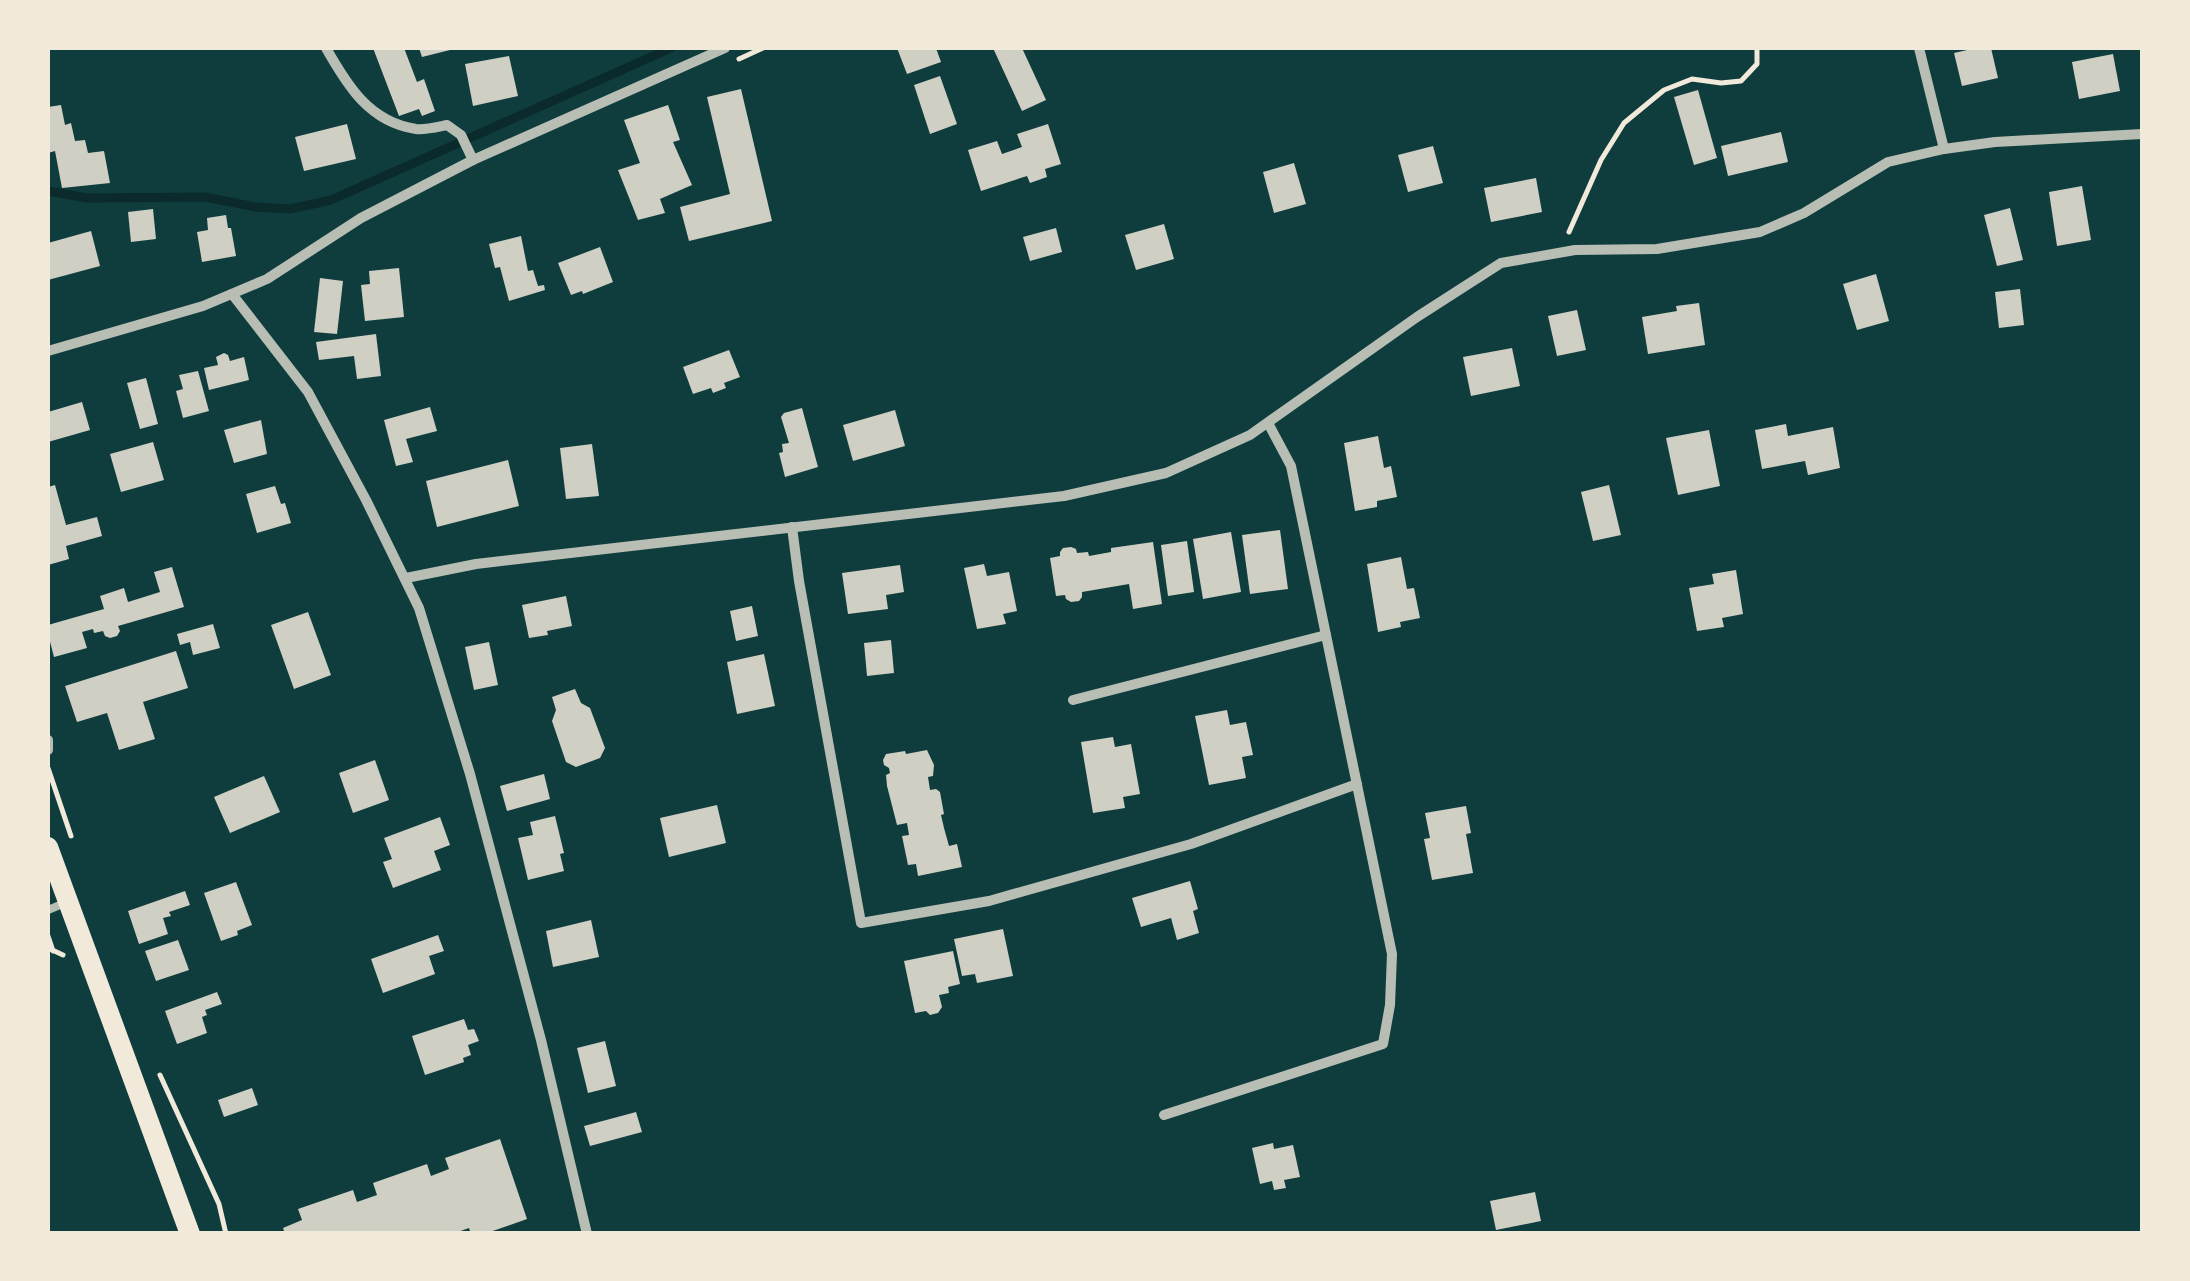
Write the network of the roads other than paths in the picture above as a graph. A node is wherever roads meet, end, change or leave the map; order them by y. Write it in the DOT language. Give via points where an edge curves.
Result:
graph roads {
  1 [pos="326,48"];
  2 [pos="725,48"];
  3 [pos="1919,48"];
  4 [pos="2142,134"];
  5 [pos="1944,149"];
  6 [pos="471,155"];
  7 [pos="232,294"];
  8 [pos="48,352"];
  9 [pos="1268,422"];
  10 [pos="792,527"];
  11 [pos="406,578"];
  12 [pos="1326,635"];
  13 [pos="1072,700"];
  14 [pos="48,740"];
  15 [pos="48,750"];
  16 [pos="1357,784"];
  17 [pos="48,847"];
  18 [pos="57,906"];
  19 [pos="1164,1115"];
  20 [pos="190,1234"];
  21 [pos="587,1234"];
  1 -- 6 [label="street" via="351,90 386,120 419,130 447,125"];
  2 -- 6 [label="street"];
  3 -- 5 [label="street"];
  4 -- 5 [label="street"];
  5 -- 9 [label="street" via="1888,162 1760,232 1502,263"];
  6 -- 7 [label="street"];
  7 -- 8 [label="street"];
  7 -- 11 [label="street" via="308,392"];
  9 -- 10 [label="street" via="1166,473 1064,496"];
  9 -- 12 [label="street" via="1291,466"];
  10 -- 11 [label="street"];
  10 -- 16 [label="street" via="861,923 989,901 1192,844"];
  11 -- 21 [label="street" via="470,774"];
  12 -- 13 [label="street"];
  12 -- 16 [label="street"];
  14 -- 15 [label="street"];
  16 -- 19 [label="street" via="1392,954 1383,1044"];
  17 -- 18 [label="main road"];
  18 -- 20 [label="main road"];
}
